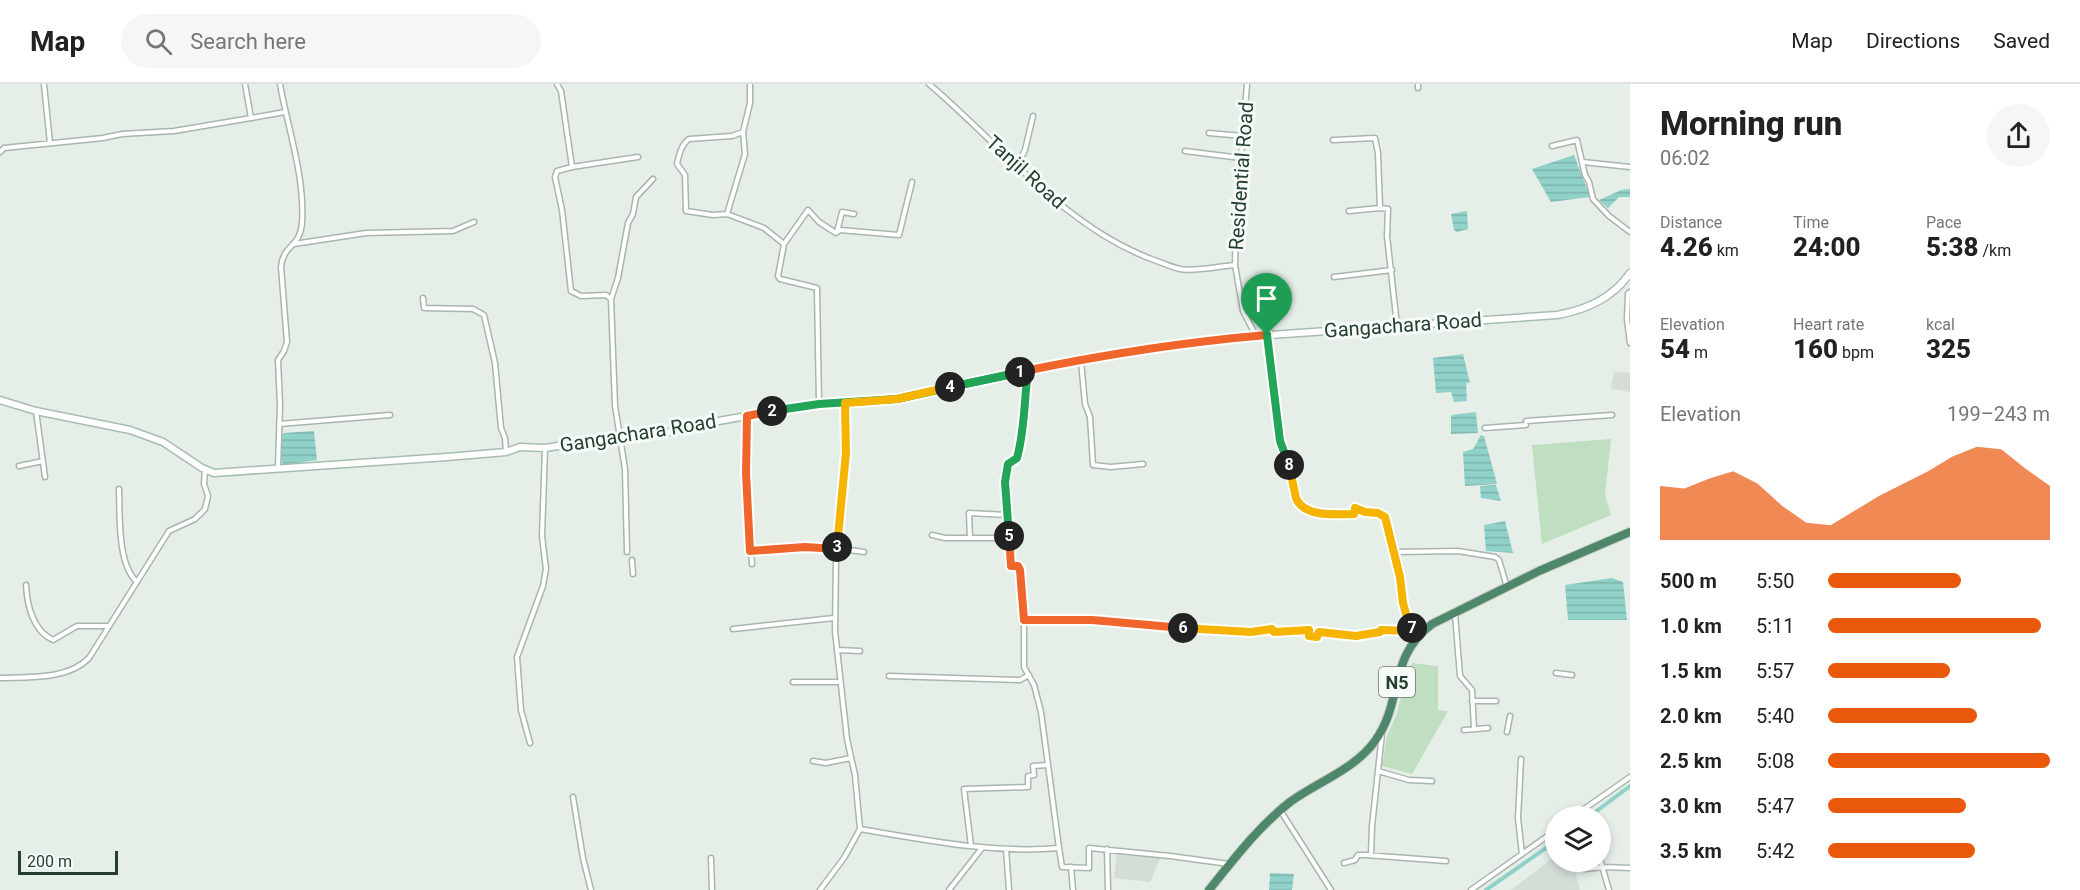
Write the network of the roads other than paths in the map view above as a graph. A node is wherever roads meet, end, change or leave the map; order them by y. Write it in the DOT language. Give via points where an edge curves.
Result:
graph roads {
  1 [pos="44,84"];
  2 [pos="245,84"];
  3 [pos="280,84"];
  4 [pos="557,84"];
  5 [pos="750,84"];
  6 [pos="1247,84"];
  7 [pos="930,85"];
  8 [pos="285,112"];
  9 [pos="1033,116"];
  10 [pos="252,118"];
  11 [pos="743,132"];
  12 [pos="1209,133"];
  13 [pos="1243,136"];
  14 [pos="1333,140"];
  15 [pos="50,143"];
  16 [pos="1552,146"];
  17 [pos="1185,151"];
  18 [pos="0,152"];
  19 [pos="638,157"];
  20 [pos="1241,158"];
  21 [pos="1582,162"];
  22 [pos="1017,166"];
  23 [pos="572,167"];
  24 [pos="1630,167"];
  25 [pos="652,179"];
  26 [pos="912,182"];
  27 [pos="1380,208"];
  28 [pos="1349,212"];
  29 [pos="727,214"];
  30 [pos="854,214"];
  31 [pos="474,222"];
  32 [pos="837,232"];
  33 [pos="1630,232"];
  34 [pos="294,244"];
  35 [pos="784,244"];
  36 [pos="1235,264"];
  37 [pos="1392,270"];
  38 [pos="1334,277"];
  39 [pos="1629,277"];
  40 [pos="1630,292"];
  41 [pos="423,298"];
  42 [pos="611,299"];
  43 [pos="1397,325"];
  44 [pos="1267,335"];
  45 [pos="1256,336"];
  46 [pos="1630,343"];
  47 [pos="1081,360"];
  48 [pos="1028,371"];
  49 [pos="0,400"];
  50 [pos="845,403"];
  51 [pos="819,404"];
  52 [pos="36,411"];
  53 [pos="390,415"];
  54 [pos="747,416"];
  55 [pos="1612,416"];
  56 [pos="279,423"];
  57 [pos="1485,428"];
  58 [pos="621,436"];
  59 [pos="546,448"];
  60 [pos="506,452"];
  61 [pos="44,461"];
  62 [pos="1143,464"];
  63 [pos="18,466"];
  64 [pos="278,467"];
  65 [pos="206,469"];
  66 [pos="45,477"];
  67 [pos="119,489"];
  68 [pos="1007,514"];
  69 [pos="1630,531"];
  70 [pos="932,535"];
  71 [pos="970,538"];
  72 [pos="1009,538"];
  73 [pos="837,549"];
  74 [pos="750,551"];
  75 [pos="1393,551"];
  76 [pos="627,552"];
  77 [pos="864,552"];
  78 [pos="632,560"];
  79 [pos="752,564"];
  80 [pos="633,574"];
  81 [pos="137,582"];
  82 [pos="26,585"];
  83 [pos="1507,587"];
  84 [pos="1455,614"];
  85 [pos="834,618"];
  86 [pos="1024,620"];
  87 [pos="108,626"];
  88 [pos="733,629"];
  89 [pos="1418,631"];
  90 [pos="837,650"];
  91 [pos="860,651"];
  92 [pos="1556,673"];
  93 [pos="1029,675"];
  94 [pos="1572,675"];
  95 [pos="889,676"];
  96 [pos="0,678"];
  97 [pos="793,682"];
  98 [pos="840,682"];
  99 [pos="1473,701"];
  100 [pos="1496,702"];
  101 [pos="1510,716"];
  102 [pos="1488,728"];
  103 [pos="1474,729"];
  104 [pos="1383,730"];
  105 [pos="1464,730"];
  106 [pos="1507,732"];
  107 [pos="530,743"];
  108 [pos="851,758"];
  109 [pos="1521,759"];
  110 [pos="813,761"];
  111 [pos="1048,765"];
  112 [pos="1378,771"];
  113 [pos="1630,777"];
  114 [pos="1431,781"];
  115 [pos="573,797"];
  116 [pos="1588,806"];
  117 [pos="1280,810"];
  118 [pos="860,829"];
  119 [pos="1545,838"];
  120 [pos="971,846"];
  121 [pos="982,847"];
  122 [pos="1006,849"];
  123 [pos="1059,849"];
  124 [pos="1107,849"];
  125 [pos="1522,854"];
  126 [pos="1371,855"];
  127 [pos="711,858"];
  128 [pos="1446,861"];
  129 [pos="1344,863"];
  130 [pos="1229,865"];
  131 [pos="1071,867"];
  132 [pos="1611,867"];
  133 [pos="1630,868"];
  134 [pos="1604,872"];
  135 [pos="1211,889"];
  136 [pos="591,890"];
  137 [pos="712,890"];
  138 [pos="812,890"];
  139 [pos="820,890"];
  140 [pos="949,890"];
  141 [pos="1009,890"];
  142 [pos="1073,890"];
  143 [pos="1108,890"];
  144 [pos="1331,890"];
  145 [pos="1471,890"];
  146 [pos="1609,890"];
  1 -- 15 [label="street"];
  2 -- 10 [label="street"];
  3 -- 8 [label="street"];
  4 -- 23 [label="street"];
  5 -- 11 [label="street"];
  6 -- 13 [label="street, Residential Road"];
  7 -- 22 [label="street, Tanjil Road"];
  8 -- 10 [label="street"];
  8 -- 34 [label="street" via="301,192 300,238"];
  9 -- 22 [label="street"];
  10 -- 15 [label="street" via="192,129"];
  11 -- 29 [label="street" via="745,154"];
  11 -- 29 [label="street" via="689,139 677,164 685,176 686,210"];
  12 -- 13 [label="street"];
  13 -- 20 [label="street, Residential Road"];
  14 -- 27 [label="street" via="1375,138"];
  15 -- 18 [label="street" via="4,148"];
  16 -- 21 [label="street" via="1577,140"];
  17 -- 20 [label="street"];
  19 -- 23 [label="street"];
  20 -- 36 [label="street, Residential Road"];
  21 -- 24 [label="street"];
  21 -- 33 [label="street" via="1593,199"];
  22 -- 36 [label="street, Tanjil Road" via="1053,201 1137,254 1182,269"];
  23 -- 42 [label="street" via="557,171 555,177 571,291"];
  25 -- 42 [label="street" via="636,197"];
  26 -- 32 [label="street" via="899,235"];
  27 -- 28 [label="street"];
  27 -- 37 [label="street" via="1388,209"];
  29 -- 35 [label="street" via="765,228"];
  30 -- 32 [label="street" via="842,212"];
  31 -- 34 [label="street" via="453,231 366,233"];
  32 -- 35 [label="street" via="808,210"];
  34 -- 56 [label="street" via="282,255 287,342 278,360"];
  35 -- 51 [label="street" via="780,279 815,286 818,291"];
  36 -- 45 [label="street, Residential Road" via="1243,311"];
  37 -- 38 [label="street"];
  37 -- 43 [label="street"];
  39 -- 43 [label="main road, Gangachara Road" via="1599,302 1568,313"];
  40 -- 46 [label="street"];
  41 -- 60 [label="street" via="424,308 473,309 484,315 495,363"];
  42 -- 58 [label="street" via="615,406"];
  43 -- 44 [label="main road, Gangachara Road"];
  44 -- 45 [label="main road, Gangachara Road"];
  44 -- 75 [label="street" via="1280,441 1298,503 1316,513 1354,514 1355,508 1378,513 1386,520"];
  45 -- 47 [label="main road, Gangachara Road"];
  47 -- 48 [label="main road, Gangachara Road"];
  47 -- 62 [label="street" via="1093,465"];
  48 -- 50 [label="main road, Gangachara Road" via="897,399"];
  48 -- 68 [label="street" via="1023,436 1017,458 1008,464 1005,482"];
  49 -- 52 [label="main road, Gangachara Road"];
  50 -- 51 [label="main road, Gangachara Road"];
  50 -- 73 [label="street" via="846,453"];
  51 -- 54 [label="main road, Gangachara Road"];
  52 -- 61 [label="street"];
  52 -- 65 [label="main road, Gangachara Road" via="130,430 163,442"];
  53 -- 56 [label="street"];
  54 -- 58 [label="main road, Gangachara Road" via="670,432"];
  54 -- 74 [label="street"];
  55 -- 57 [label="street"];
  56 -- 64 [label="street"];
  58 -- 59 [label="main road, Gangachara Road"];
  58 -- 76 [label="street"];
  59 -- 60 [label="main road, Gangachara Road" via="520,447"];
  59 -- 107 [label="street" via="542,536 546,569 517,657 520,710"];
  60 -- 64 [label="main road, Gangachara Road"];
  61 -- 63 [label="street"];
  61 -- 66 [label="street"];
  64 -- 65 [label="main road, Gangachara Road" via="214,473"];
  65 -- 81 [label="street" via="205,508 195,519 169,531"];
  67 -- 81 [label="street" via="120,533 126,565"];
  68 -- 71 [label="street" via="969,513"];
  68 -- 72 [label="street"];
  69 -- 83 [label="highway, N5"];
  70 -- 71 [label="street"];
  71 -- 72 [label="street"];
  72 -- 86 [label="street" via="1011,566 1020,570"];
  73 -- 74 [label="street"];
  73 -- 77 [label="street"];
  73 -- 85 [label="street"];
  74 -- 79 [label="street"];
  75 -- 83 [label="street" via="1458,551 1495,557"];
  75 -- 89 [label="street" via="1408,621"];
  78 -- 80 [label="street"];
  81 -- 87 [label="street"];
  82 -- 87 [label="street" via="28,607 42,635 53,640 78,626"];
  83 -- 84 [label="highway, N5"];
  84 -- 89 [label="highway, N5"];
  84 -- 99 [label="street" via="1460,676 1472,688"];
  85 -- 88 [label="street"];
  85 -- 90 [label="street"];
  86 -- 89 [label="street" via="1092,620 1251,632 1309,630 1309,636 1317,637 1319,632 1356,636 1381,630"];
  86 -- 93 [label="street" via="1024,667"];
  87 -- 96 [label="street" via="81,666 48,676"];
  89 -- 104 [label="highway, N5" via="1402,660"];
  90 -- 91 [label="street"];
  90 -- 98 [label="street"];
  92 -- 94 [label="street"];
  93 -- 95 [label="street" via="1020,680"];
  93 -- 111 [label="street" via="1040,704"];
  97 -- 98 [label="street"];
  98 -- 108 [label="street"];
  99 -- 100 [label="street"];
  99 -- 103 [label="street"];
  101 -- 106 [label="street"];
  102 -- 103 [label="street"];
  103 -- 105 [label="street"];
  104 -- 112 [label="street"];
  104 -- 117 [label="highway, N5" via="1364,754"];
  108 -- 110 [label="street" via="826,763"];
  108 -- 118 [label="street"];
  109 -- 125 [label="street" via="1518,818"];
  111 -- 120 [label="street" via="1033,766 1034,775 1028,776 1028,787 964,789"];
  111 -- 123 [label="street"];
  112 -- 114 [label="street" via="1409,780"];
  112 -- 126 [label="street"];
  113 -- 116 [label="street"];
  115 -- 136 [label="street"];
  117 -- 130 [label="highway, N5"];
  117 -- 144 [label="street"];
  118 -- 120 [label="street"];
  118 -- 139 [label="street"];
  119 -- 125 [label="street"];
  120 -- 121 [label="street"];
  121 -- 122 [label="street"];
  121 -- 140 [label="street"];
  122 -- 123 [label="street"];
  122 -- 141 [label="street"];
  123 -- 131 [label="street" via="1062,867"];
  124 -- 130 [label="street"];
  124 -- 131 [label="street" via="1089,848 1089,868"];
  124 -- 143 [label="street"];
  125 -- 145 [label="street"];
  126 -- 128 [label="street"];
  126 -- 129 [label="street" via="1358,855"];
  127 -- 137 [label="street"];
  130 -- 135 [label="highway, N5"];
  131 -- 142 [label="street"];
  132 -- 133 [label="street"];
  134 -- 146 [label="street"];
  138 -- 139 [label="street"];
}
